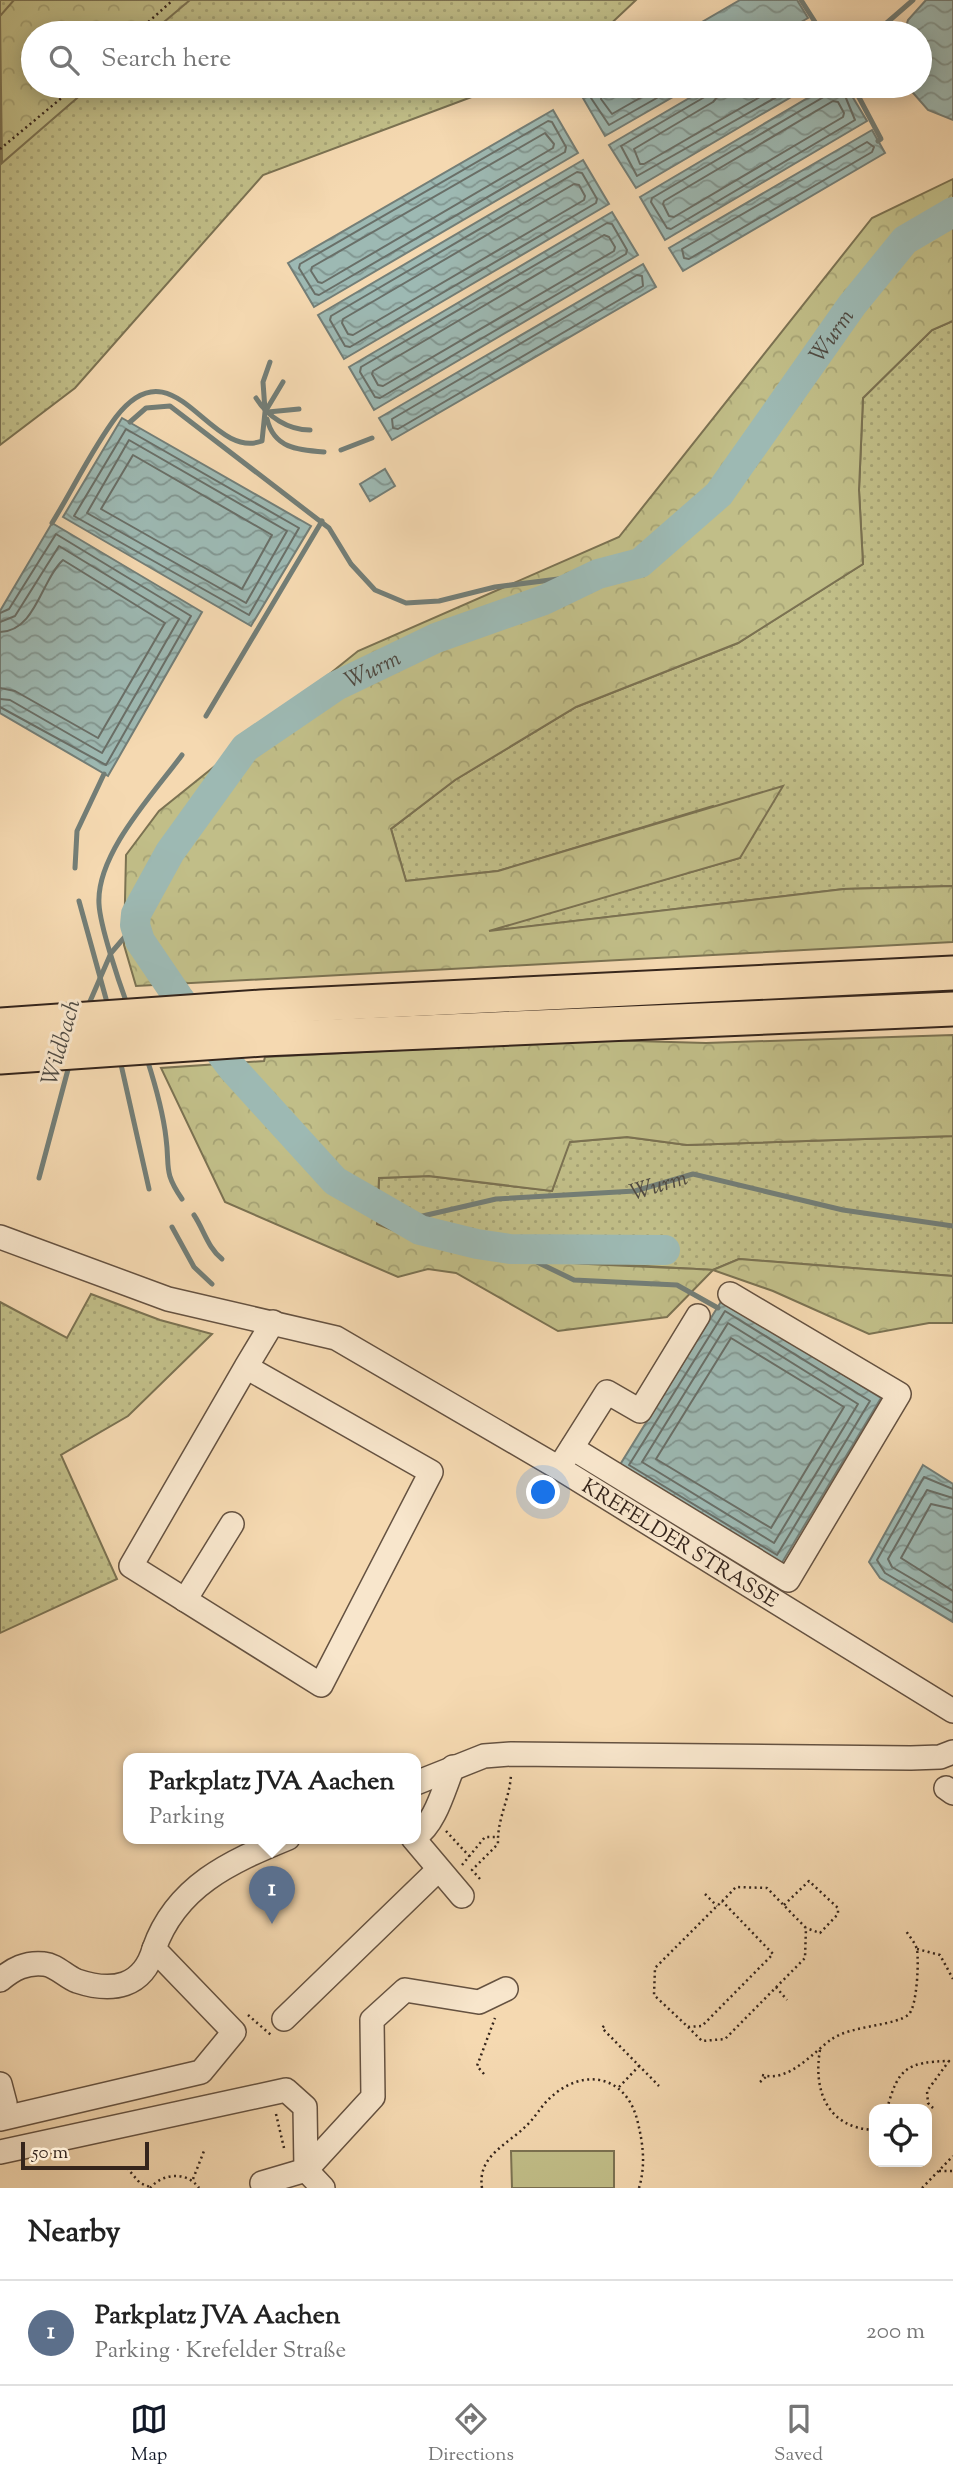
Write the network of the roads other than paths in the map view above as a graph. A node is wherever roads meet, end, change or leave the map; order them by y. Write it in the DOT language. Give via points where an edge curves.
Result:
graph roads {
  1 [pos="953,973"];
  2 [pos="953,1009"];
  3 [pos="262,1023"];
  4 [pos="0,1025"];
  5 [pos="0,1057"];
  6 [pos="0,1237"];
  7 [pos="730,1294"];
  8 [pos="698,1316"];
  9 [pos="262,1319"];
  10 [pos="246,1367"];
  11 [pos="572,1448"];
  12 [pos="559,1468"];
  13 [pos="232,1524"];
  14 [pos="185,1600"];
  15 [pos="953,1711"];
  16 [pos="953,1752"];
  17 [pos="453,1767"];
  18 [pos="421,1780"];
  19 [pos="421,1833"];
  20 [pos="275,1844"];
  21 [pos="419,1844"];
  22 [pos="438,1870"];
  23 [pos="462,1896"];
  24 [pos="154,1949"];
  25 [pos="0,1980"];
  26 [pos="506,1989"];
  27 [pos="284,2019"];
  28 [pos="2,2102"];
  29 [pos="0,2152"];
  30 [pos="306,2170"];
  31 [pos="262,2183"];
  32 [pos="323,2188"];
  1 -- 3 [label="highway"];
  2 -- 3 [label="highway"];
  3 -- 4 [label="highway"];
  3 -- 5 [label="highway"];
  6 -- 9 [label="street, KREFELDER STRASSE" via="168,1299"];
  7 -- 11 [label="street" via="904,1385 788,1580"];
  8 -- 11 [label="street" via="640,1411 607,1392"];
  9 -- 10 [label="street"];
  9 -- 12 [label="street, KREFELDER STRASSE" via="336,1338"];
  10 -- 14 [label="street" via="131,1566"];
  10 -- 14 [label="street" via="431,1472 321,1685"];
  11 -- 12 [label="street"];
  12 -- 15 [label="street, KREFELDER STRASSE"];
  13 -- 14 [label="street"];
  16 -- 17 [label="street" via="911,1758 511,1754 484,1756"];
  17 -- 18 [label="street"];
  17 -- 19 [label="street"];
  20 -- 24 [label="street" via="206,1876 175,1907"];
  21 -- 22 [label="street"];
  22 -- 23 [label="street"];
  22 -- 27 [label="street"];
  24 -- 25 [label="street" via="149,1968 116,1987 76,1980 46,1964 25,1965"];
  24 -- 28 [label="street" via="234,2032 201,2072"];
  26 -- 30 [label="street" via="479,2002 405,1990 372,2020 373,2097"];
  29 -- 30 [label="street" via="286,2090 305,2107"];
  30 -- 31 [label="street"];
  30 -- 32 [label="street"];
}
